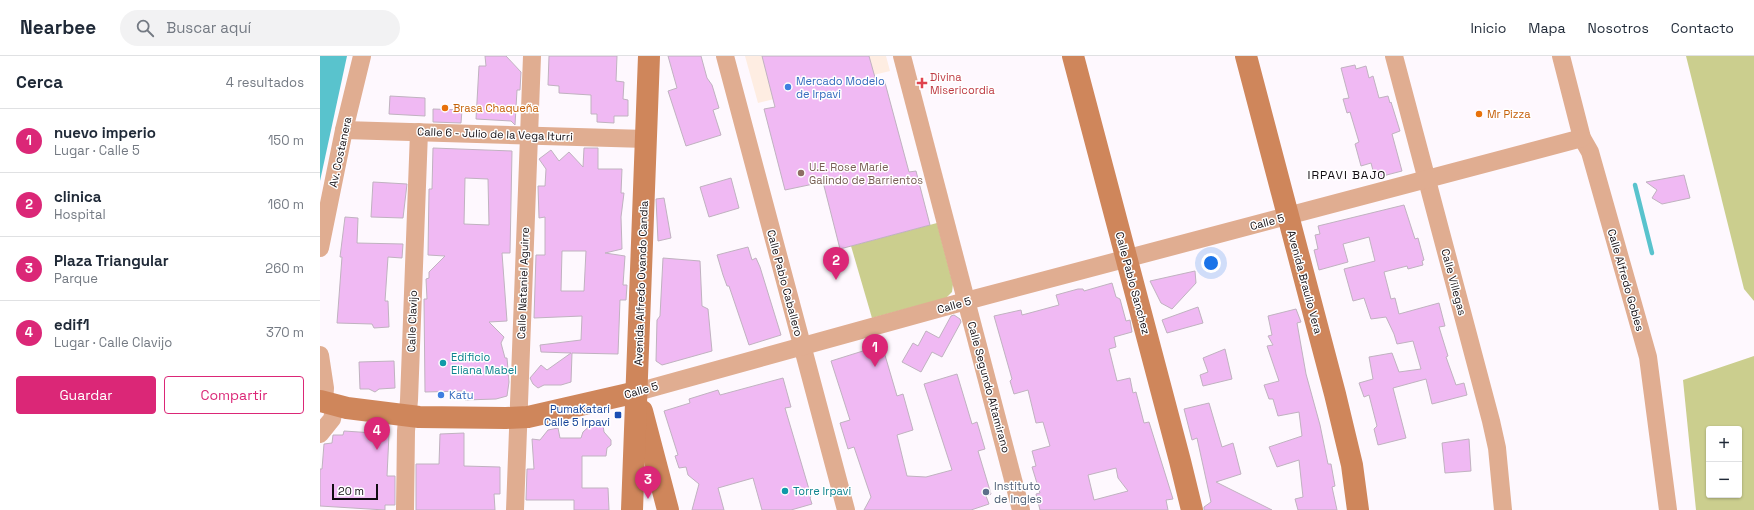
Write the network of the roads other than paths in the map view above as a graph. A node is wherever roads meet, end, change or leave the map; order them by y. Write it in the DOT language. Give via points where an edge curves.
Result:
graph roads {
  1 [pos="362,56"];
  2 [pos="532,56"];
  3 [pos="649,56"];
  4 [pos="725,56"];
  5 [pos="902,56"];
  6 [pos="1073,56"];
  7 [pos="1246,56"];
  8 [pos="1394,56"];
  9 [pos="1561,56"];
  10 [pos="344,130"];
  11 [pos="419,132"];
  12 [pos="530,135"];
  13 [pos="1582,138"];
  14 [pos="646,139"];
  15 [pos="1426,178"];
  16 [pos="1288,216"];
  17 [pos="320,248"];
  18 [pos="1126,260"];
  19 [pos="966,301"];
  20 [pos="802,347"];
  21 [pos="320,355"];
  22 [pos="637,392"];
  23 [pos="326,403"];
  24 [pos="407,416"];
  25 [pos="518,417"];
  26 [pos="320,434"];
  27 [pos="405,510"];
  28 [pos="515,510"];
  29 [pos="632,510"];
  30 [pos="668,510"];
  31 [pos="846,510"];
  32 [pos="1020,510"];
  33 [pos="1192,510"];
  34 [pos="1358,510"];
  35 [pos="1503,510"];
  36 [pos="1668,510"];
  1 -- 10 [label="street, Av. Costanera"];
  2 -- 12 [label="street, Calle Nataniel Aguirre"];
  3 -- 14 [label="main road, Avenida Alfredo Ovando Candia"];
  4 -- 20 [label="street, Calle Pablo Caballero"];
  5 -- 19 [label="street, Calle Segundo Altamirano"];
  6 -- 18 [label="main road, Calle Pablo Sanchez"];
  7 -- 16 [label="main road, Avenida Braulio Vera"];
  8 -- 15 [label="street, Calle Villegas"];
  9 -- 13 [label="street, Calle Alfredo Gobles"];
  10 -- 11 [label="street, Calle 6 - Julio de la Vega Iturri"];
  10 -- 17 [label="street, Av. Costanera"];
  11 -- 12 [label="street, Calle 6 - Julio de la Vega Iturri"];
  11 -- 24 [label="street, Calle Clavijo"];
  12 -- 14 [label="street, Calle 6 - Julio de la Vega Iturri"];
  12 -- 25 [label="street, Calle Nataniel Aguirre"];
  13 -- 15 [label="street, Calle 5"];
  13 -- 36 [label="street, Calle Alfredo Gobles" via="1590,152 1648,357"];
  14 -- 22 [label="main road, Avenida Alfredo Ovando Candia"];
  15 -- 16 [label="street, Calle 5"];
  15 -- 35 [label="street, Calle Villegas" via="1491,421 1497,448"];
  16 -- 18 [label="street, Calle 5"];
  16 -- 34 [label="main road, Avenida Braulio Vera" via="1352,465"];
  18 -- 19 [label="street, Calle 5"];
  18 -- 33 [label="main road, Calle Pablo Sanchez"];
  19 -- 20 [label="street, Calle 5"];
  19 -- 32 [label="street, Calle Segundo Altamirano"];
  20 -- 22 [label="street, Calle 5"];
  20 -- 31 [label="street, Calle Pablo Caballero"];
  21 -- 23 [label="street"];
  22 -- 25 [label="main road, Calle 5" via="528,417"];
  22 -- 29 [label="main road, Avenida Alfredo Ovando Candia"];
  22 -- 30 [label="main road"];
  23 -- 24 [label="main road, Calle 5"];
  23 -- 26 [label="street" via="332,419"];
  24 -- 25 [label="main road, Calle 5"];
  24 -- 27 [label="street, Calle Clavijo"];
  25 -- 28 [label="street, Calle Nataniel Aguirre"];
}
